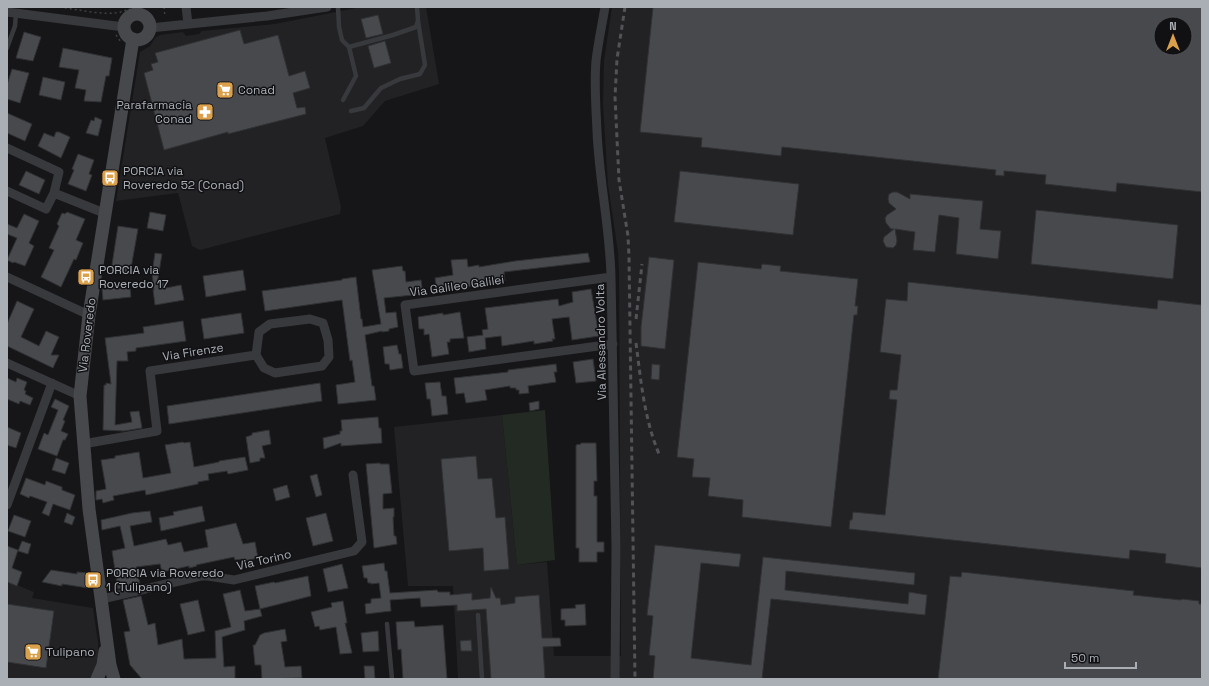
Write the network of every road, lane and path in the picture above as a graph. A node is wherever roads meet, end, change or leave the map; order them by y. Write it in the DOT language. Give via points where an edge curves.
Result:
graph roads {
  1 [pos="60,7"];
  2 [pos="186,7"];
  3 [pos="327,7"];
  4 [pos="338,7"];
  5 [pos="417,7"];
  6 [pos="605,7"];
  7 [pos="138,10"];
  8 [pos="12,13"];
  9 [pos="418,21"];
  10 [pos="188,24"];
  11 [pos="150,28"];
  12 [pos="120,30"];
  13 [pos="132,39"];
  14 [pos="349,46"];
  15 [pos="121,47"];
  16 [pos="7,48"];
  17 [pos="344,100"];
  18 [pos="351,111"];
  19 [pos="7,148"];
  20 [pos="7,191"];
  21 [pos="54,193"];
  22 [pos="104,213"];
  23 [pos="7,277"];
  24 [pos="612,277"];
  25 [pos="88,314"];
  26 [pos="613,344"];
  27 [pos="256,355"];
  28 [pos="7,363"];
  29 [pos="52,383"];
  30 [pos="80,396"];
  31 [pos="83,444"];
  32 [pos="353,475"];
  33 [pos="7,504"];
  34 [pos="102,599"];
  35 [pos="478,615"];
  36 [pos="387,624"];
  37 [pos="106,633"];
  38 [pos="97,679"];
  39 [pos="114,679"];
  40 [pos="392,679"];
  41 [pos="482,679"];
  42 [pos="615,679"];
  1 -- 7 [label="path" via="105,13"];
  2 -- 10 [label="street"];
  3 -- 10 [label="street"];
  4 -- 14 [label="lane" via="342,40"];
  5 -- 9 [label="lane"];
  6 -- 24 [label="street, Via Alessandro Volta" via="596,62 597,132"];
  7 -- 11 [label="main road" via="148,20"];
  7 -- 12 [label="main road" via="129,16"];
  8 -- 12 [label="street"];
  8 -- 16 [label="lane" via="15,26"];
  9 -- 14 [label="lane" via="416,27"];
  9 -- 18 [label="lane" via="425,65 420,74 400,79 381,88 364,108"];
  10 -- 11 [label="street"];
  11 -- 13 [label="main road" via="144,38"];
  12 -- 13 [label="main road"];
  12 -- 15 [label="path"];
  13 -- 22 [label="main road, Via Roveredo"];
  14 -- 17 [label="lane" via="356,76"];
  19 -- 21 [label="street" via="59,172"];
  20 -- 21 [label="street" via="46,209"];
  21 -- 22 [label="street"];
  22 -- 25 [label="main road, Via Roveredo"];
  23 -- 25 [label="street"];
  24 -- 26 [label="street, Via Alessandro Volta"];
  24 -- 26 [label="street, Via Galileo Galilei" via="405,305 414,371"];
  25 -- 30 [label="main road, Via Roveredo"];
  26 -- 42 [label="street, Via Alessandro Volta"];
  27 -- 27 [label="street" via="264,368 275,373 322,366 329,357 323,323 310,319 270,324 259,332"];
  27 -- 31 [label="street, Via Firenze" via="150,371 158,431"];
  28 -- 29 [label="street"];
  29 -- 30 [label="street"];
  29 -- 33 [label="street"];
  30 -- 31 [label="main road, Via Roveredo"];
  31 -- 34 [label="main road, Via Roveredo"];
  32 -- 34 [label="street, Via Torino" via="362,542 354,551 234,580 201,576"];
  34 -- 37 [label="main road, Via Roveredo"];
  35 -- 41 [label="lane"];
  36 -- 40 [label="lane"];
  37 -- 38 [label="main road, Via Roveredo" via="103,665"];
  37 -- 39 [label="main road, Via Roveredo"];
}
